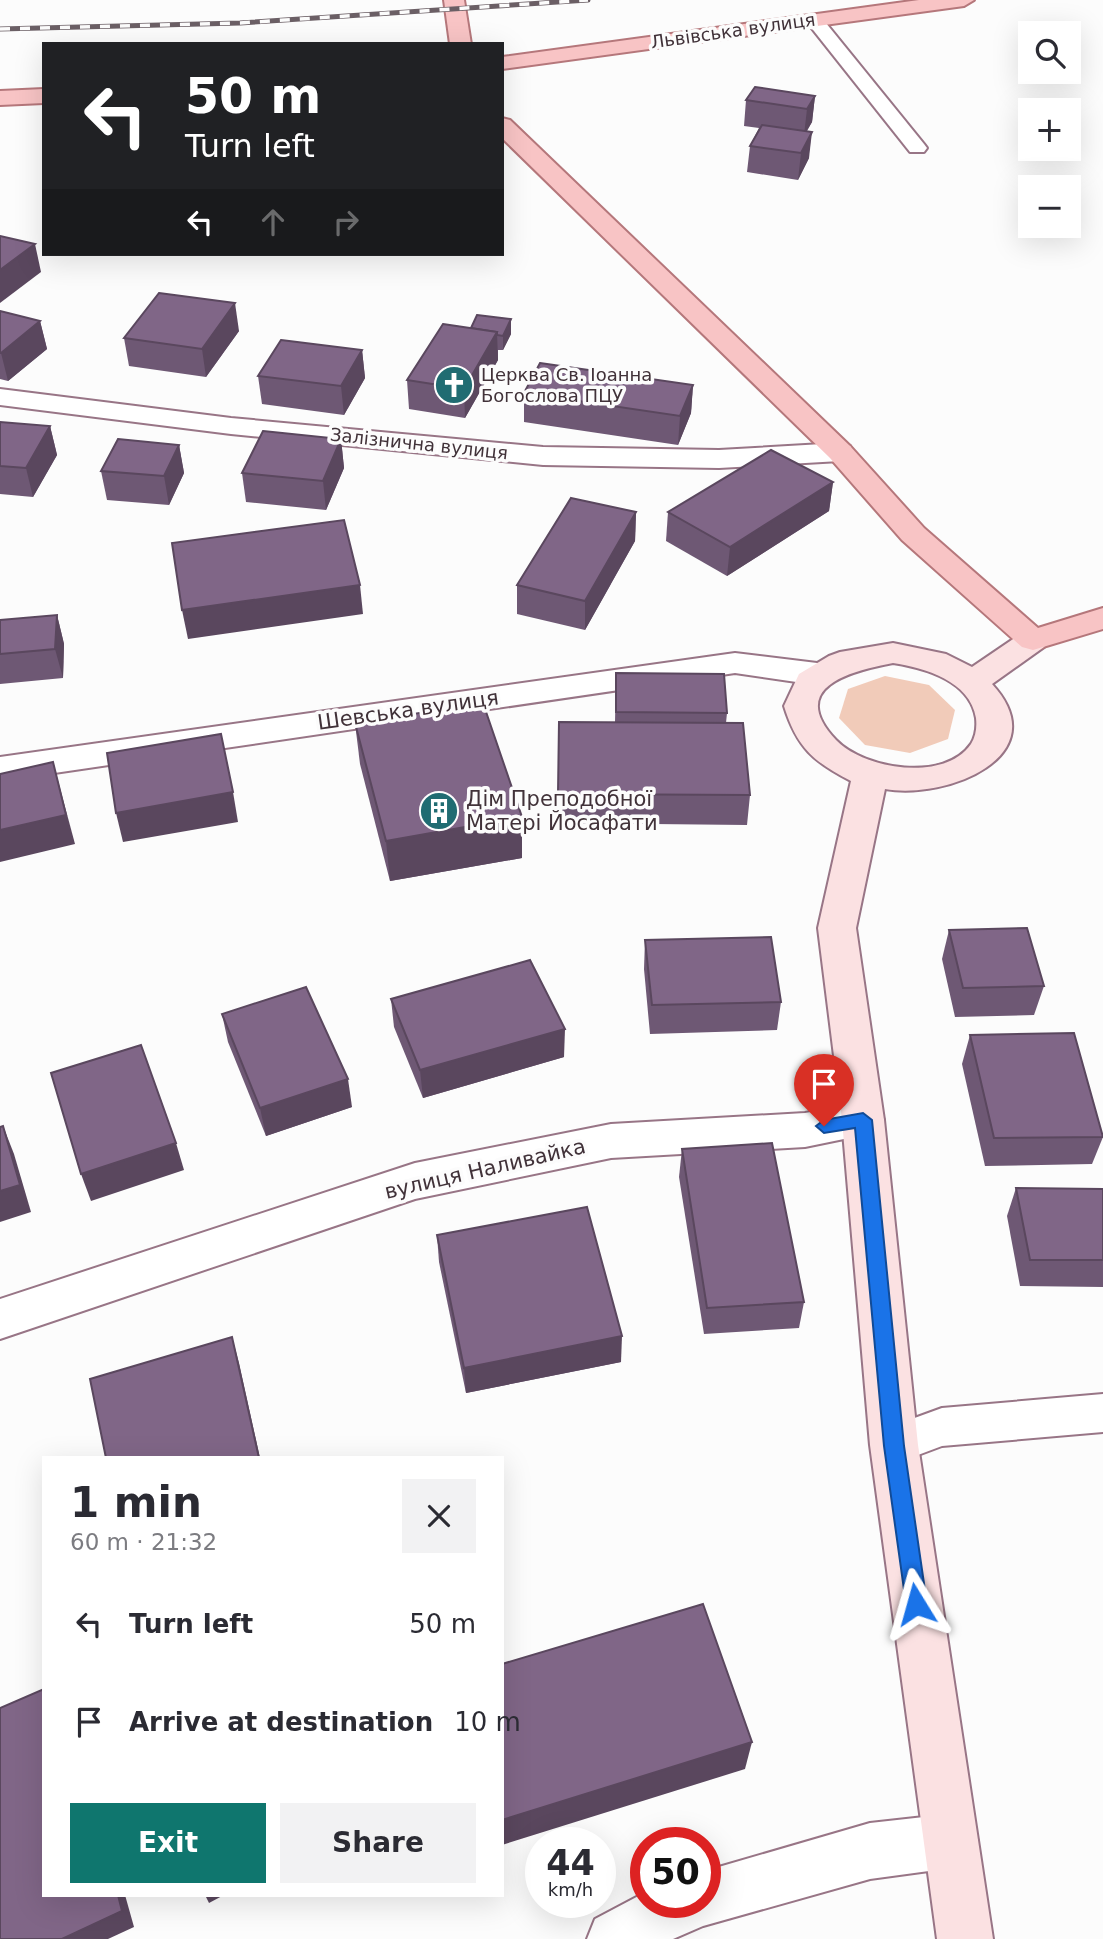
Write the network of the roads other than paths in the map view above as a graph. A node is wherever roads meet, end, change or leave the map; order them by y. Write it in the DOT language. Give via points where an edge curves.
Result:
graph roads {
  1 [pos="454,0"];
  2 [pos="964,0"];
  3 [pos="815,20"];
  4 [pos="461,42"];
  5 [pos="504,63"];
  6 [pos="42,96"];
  7 [pos="0,98"];
  8 [pos="504,127"];
  9 [pos="917,148"];
  10 [pos="0,397"];
  11 [pos="840,452"];
  12 [pos="1103,618"];
  13 [pos="1033,640"];
  14 [pos="817,674"];
  15 [pos="972,682"];
  16 [pos="0,769"];
  17 [pos="870,776"];
  18 [pos="863,1120"];
  19 [pos="0,1319"];
  20 [pos="1103,1413"];
  21 [pos="894,1446"];
  22 [pos="951,1841"];
  23 [pos="721,1894"];
  24 [pos="655,1918"];
  25 [pos="615,1939"];
  26 [pos="965,1939"];
  1 -- 4 [label="main road"];
  2 -- 3 [label="main road, Львівська вулиця"];
  3 -- 5 [label="main road, Львівська вулиця"];
  3 -- 9 [label="lane"];
  6 -- 7 [label="main road"];
  8 -- 11 [label="main road"];
  10 -- 11 [label="street, Залізнична вулиця" via="231,426 543,456 719,459"];
  11 -- 13 [label="main road" via="913,534"];
  12 -- 13 [label="main road"];
  13 -- 15 [label="main road"];
  14 -- 15 [label="main road" via="837,662 893,653 940,664"];
  14 -- 16 [label="street, Шевська вулиця" via="735,663"];
  14 -- 17 [label="main road" via="804,690 800,709 805,729 842,764"];
  15 -- 17 [label="main road" via="987,700 995,720 992,740 980,757 960,771 932,779"];
  17 -- 18 [label="main road" via="837,928"];
  18 -- 19 [label="street, вулиця Наливайка" via="805,1130 611,1141 415,1181"];
  18 -- 21 [label="main road"];
  20 -- 21 [label="lane" via="942,1427"];
  21 -- 22 [label="main road"];
  22 -- 23 [label="street" via="870,1851"];
  22 -- 26 [label="main road"];
  24 -- 25 [label="street"];
}
